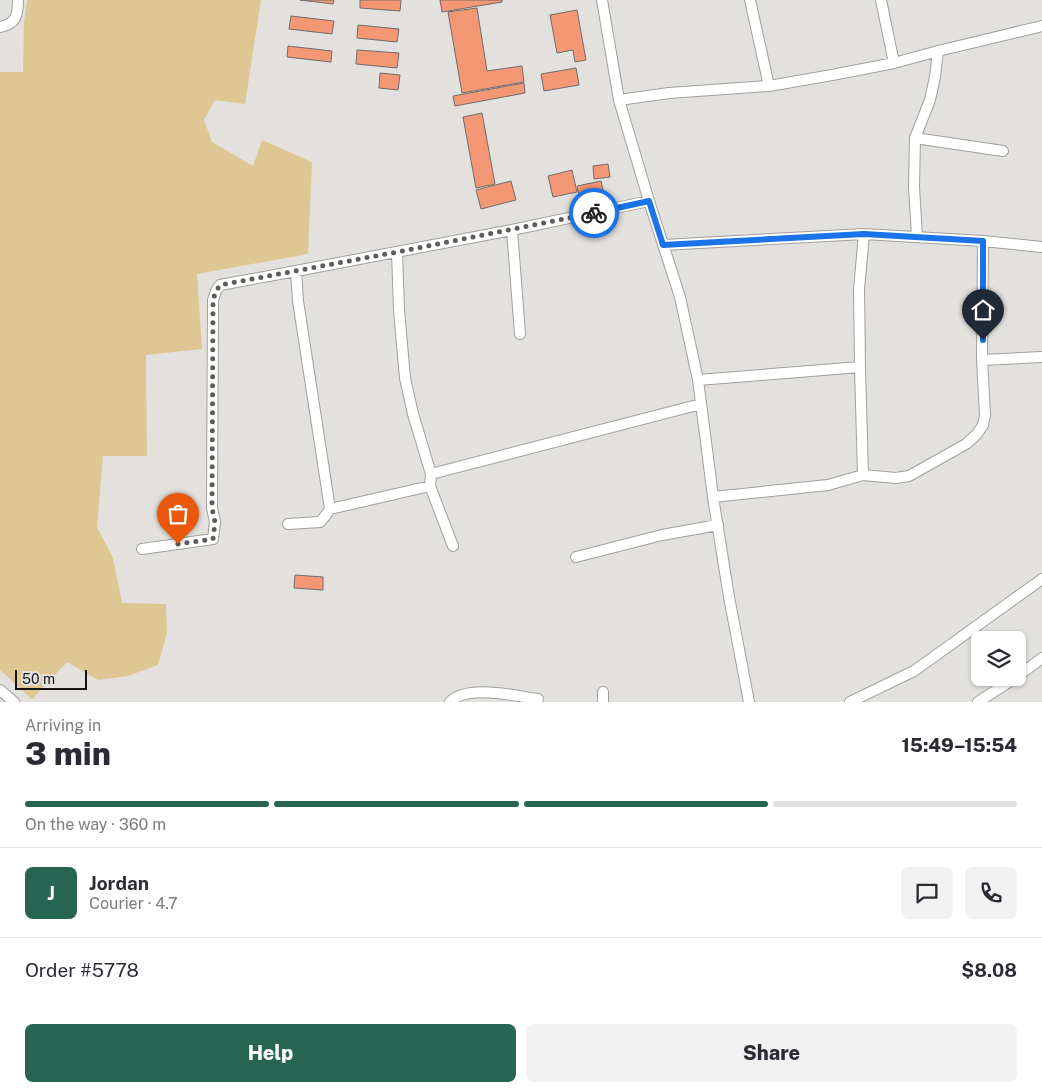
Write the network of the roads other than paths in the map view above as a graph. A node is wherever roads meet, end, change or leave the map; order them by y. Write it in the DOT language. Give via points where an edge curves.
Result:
graph roads {
  1 [pos="18,0"];
  2 [pos="602,0"];
  3 [pos="750,0"];
  4 [pos="881,0"];
  5 [pos="1042,26"];
  6 [pos="0,27"];
  7 [pos="938,51"];
  8 [pos="894,64"];
  9 [pos="769,86"];
  10 [pos="619,100"];
  11 [pos="915,138"];
  12 [pos="1003,151"];
  13 [pos="649,201"];
  14 [pos="512,230"];
  15 [pos="864,234"];
  16 [pos="917,236"];
  17 [pos="983,241"];
  18 [pos="663,245"];
  19 [pos="1042,247"];
  20 [pos="397,252"];
  21 [pos="296,271"];
  22 [pos="520,334"];
  23 [pos="1042,357"];
  24 [pos="982,360"];
  25 [pos="860,367"];
  26 [pos="698,380"];
  27 [pos="701,404"];
  28 [pos="431,474"];
  29 [pos="864,475"];
  30 [pos="430,486"];
  31 [pos="713,498"];
  32 [pos="330,509"];
  33 [pos="288,524"];
  34 [pos="718,525"];
  35 [pos="453,546"];
  36 [pos="142,549"];
  37 [pos="576,557"];
  38 [pos="1042,580"];
  39 [pos="1042,658"];
  40 [pos="1026,670"];
  41 [pos="1002,686"];
  42 [pos="0,690"];
  43 [pos="538,699"];
  44 [pos="14,702"];
  45 [pos="450,702"];
  46 [pos="749,702"];
  47 [pos="850,702"];
  48 [pos="978,702"];
  1 -- 6 [label="street" via="14,20 8,26"];
  2 -- 10 [label="street"];
  3 -- 9 [label="street"];
  4 -- 8 [label="street"];
  5 -- 7 [label="street"];
  7 -- 8 [label="street"];
  7 -- 11 [label="street" via="930,100"];
  8 -- 9 [label="street"];
  9 -- 10 [label="street"];
  10 -- 13 [label="street"];
  11 -- 12 [label="street"];
  11 -- 16 [label="street"];
  13 -- 14 [label="street"];
  13 -- 18 [label="street"];
  14 -- 20 [label="street"];
  14 -- 22 [label="street"];
  15 -- 16 [label="street"];
  15 -- 18 [label="street"];
  15 -- 25 [label="street"];
  16 -- 17 [label="street"];
  17 -- 19 [label="street"];
  17 -- 24 [label="street"];
  18 -- 26 [label="street" via="680,297"];
  20 -- 21 [label="street"];
  20 -- 28 [label="street" via="405,378"];
  21 -- 32 [label="street"];
  21 -- 36 [label="street" via="220,285 216,291 213,300 213,539"];
  23 -- 24 [label="street"];
  24 -- 29 [label="street" via="985,415 977,434 966,444 909,476"];
  25 -- 26 [label="street"];
  25 -- 29 [label="street"];
  26 -- 27 [label="street"];
  27 -- 28 [label="street"];
  27 -- 31 [label="street"];
  28 -- 30 [label="street"];
  29 -- 31 [label="street" via="828,485"];
  30 -- 32 [label="street"];
  30 -- 35 [label="street"];
  31 -- 34 [label="street"];
  32 -- 33 [label="street" via="320,522"];
  34 -- 37 [label="street" via="662,535"];
  34 -- 46 [label="street"];
  38 -- 47 [label="street" via="914,670"];
  39 -- 40 [label="street"];
  41 -- 48 [label="street"];
  42 -- 44 [label="street"];
  43 -- 45 [label="street" via="490,692 455,697"];
}
